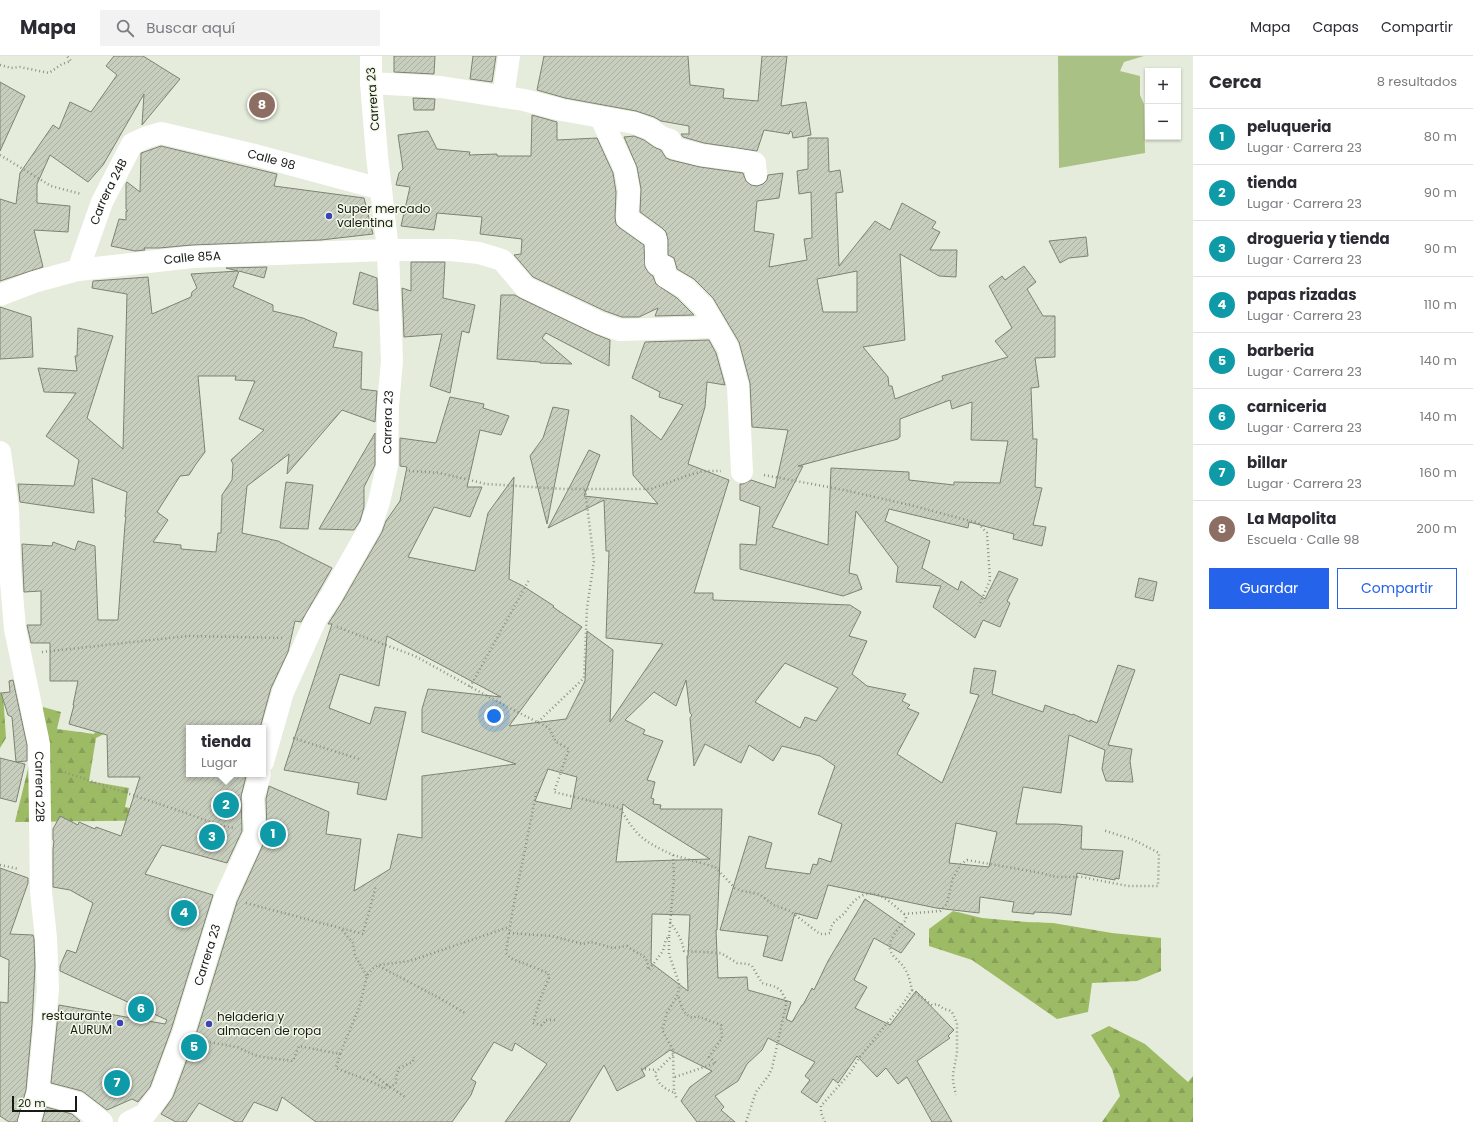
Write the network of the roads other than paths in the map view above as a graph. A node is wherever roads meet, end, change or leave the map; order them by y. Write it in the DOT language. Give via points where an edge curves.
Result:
graph roads {
  1 [pos="371,56"];
  2 [pos="509,56"];
  3 [pos="371,83"];
  4 [pos="503,97"];
  5 [pos="602,118"];
  6 [pos="161,133"];
  7 [pos="756,174"];
  8 [pos="381,189"];
  9 [pos="388,250"];
  10 [pos="78,270"];
  11 [pos="0,295"];
  12 [pos="715,327"];
  13 [pos="0,452"];
  14 [pos="742,472"];
  15 [pos="266,752"];
  16 [pos="259,777"];
  17 [pos="38,1092"];
  18 [pos="29,1122"];
  19 [pos="102,1122"];
  20 [pos="129,1122"];
  1 -- 3 [label="street, Carrera 23"];
  2 -- 4 [label="street"];
  3 -- 4 [label="street" via="441,87"];
  3 -- 8 [label="street, Carrera 23"];
  4 -- 5 [label="street"];
  5 -- 7 [label="street" via="634,123 650,129 662,138 670,140 674,148 755,163"];
  5 -- 12 [label="street" via="625,168 629,190 627,218 655,238 657,264 664,266 666,277 685,288 704,307"];
  6 -- 8 [label="street, Calle 98"];
  6 -- 10 [label="street, Carrera 24B" via="132,144 102,202"];
  8 -- 9 [label="street, Carrera 23"];
  9 -- 10 [label="street, Calle 85A" via="192,257"];
  9 -- 12 [label="street, Calle 85A" via="451,250 479,253 502,260 525,287 620,330"];
  9 -- 15 [label="street, Carrera 23" via="392,361 387,466 379,502 371,526 316,619 283,692"];
  10 -- 11 [label="street, Calle 85A" via="34,282"];
  12 -- 14 [label="street" via="728,348 738,386"];
  13 -- 17 [label="street, Carrera 22B" via="8,509 10,570 16,629 39,744 42,892 48,988"];
  16 -- 20 [label="street, Carrera 23" via="253,797 255,833 225,898 183,1034 161,1093 145,1114"];
  17 -- 18 [label="street, Carrera 22B"];
  17 -- 19 [label="street" via="78,1103"];
}
